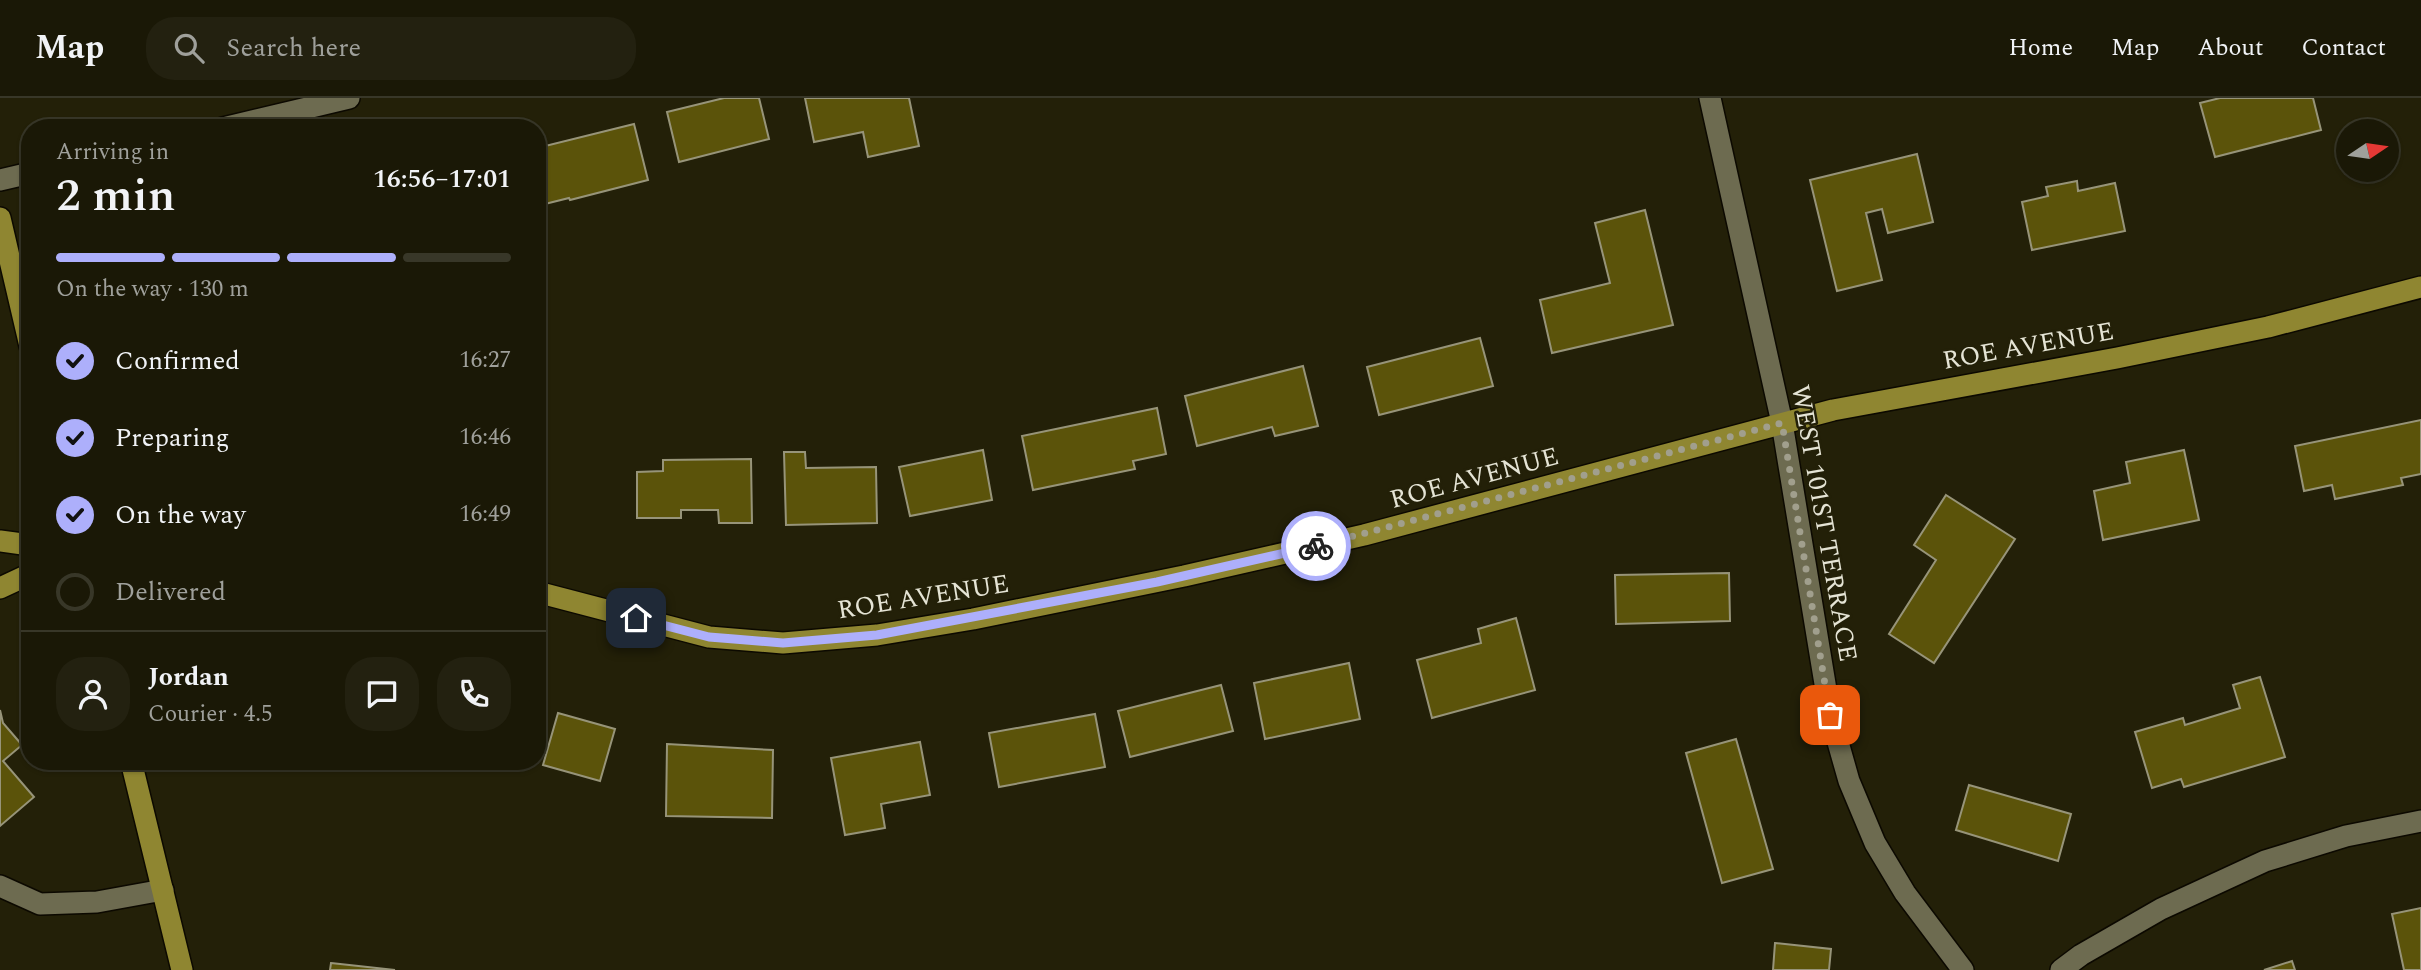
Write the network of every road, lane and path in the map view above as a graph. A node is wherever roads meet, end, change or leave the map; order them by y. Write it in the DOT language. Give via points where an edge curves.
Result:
graph roads {
  1 [pos="349,98"];
  2 [pos="1710,98"];
  3 [pos="261,119"];
  4 [pos="21,175"];
  5 [pos="0,180"];
  6 [pos="0,218"];
  7 [pos="2421,287"];
  8 [pos="21,308"];
  9 [pos="1782,423"];
  10 [pos="0,541"];
  11 [pos="21,544"];
  12 [pos="21,578"];
  13 [pos="0,588"];
  14 [pos="546,594"];
  15 [pos="133,770"];
  16 [pos="2421,821"];
  17 [pos="0,886"];
  18 [pos="163,890"];
  19 [pos="182,970"];
  20 [pos="1963,970"];
  21 [pos="2061,970"];
  1 -- 3 [label="street"];
  2 -- 9 [label="street, WEST 101ST TERRACE"];
  4 -- 5 [label="street"];
  6 -- 8 [label="main road"];
  7 -- 9 [label="main road, ROE AVENUE" via="2268,327"];
  9 -- 14 [label="main road, ROE AVENUE" via="1364,535 1170,579 877,635 783,643 709,637"];
  9 -- 20 [label="street, WEST 101ST TERRACE" via="1830,715 1849,780 1875,843 1905,893"];
  10 -- 11 [label="main road"];
  12 -- 13 [label="main road"];
  15 -- 18 [label="main road"];
  16 -- 21 [label="street" via="2346,836 2265,861 2161,909"];
  17 -- 18 [label="street" via="40,904 97,902"];
  18 -- 19 [label="main road"];
}
